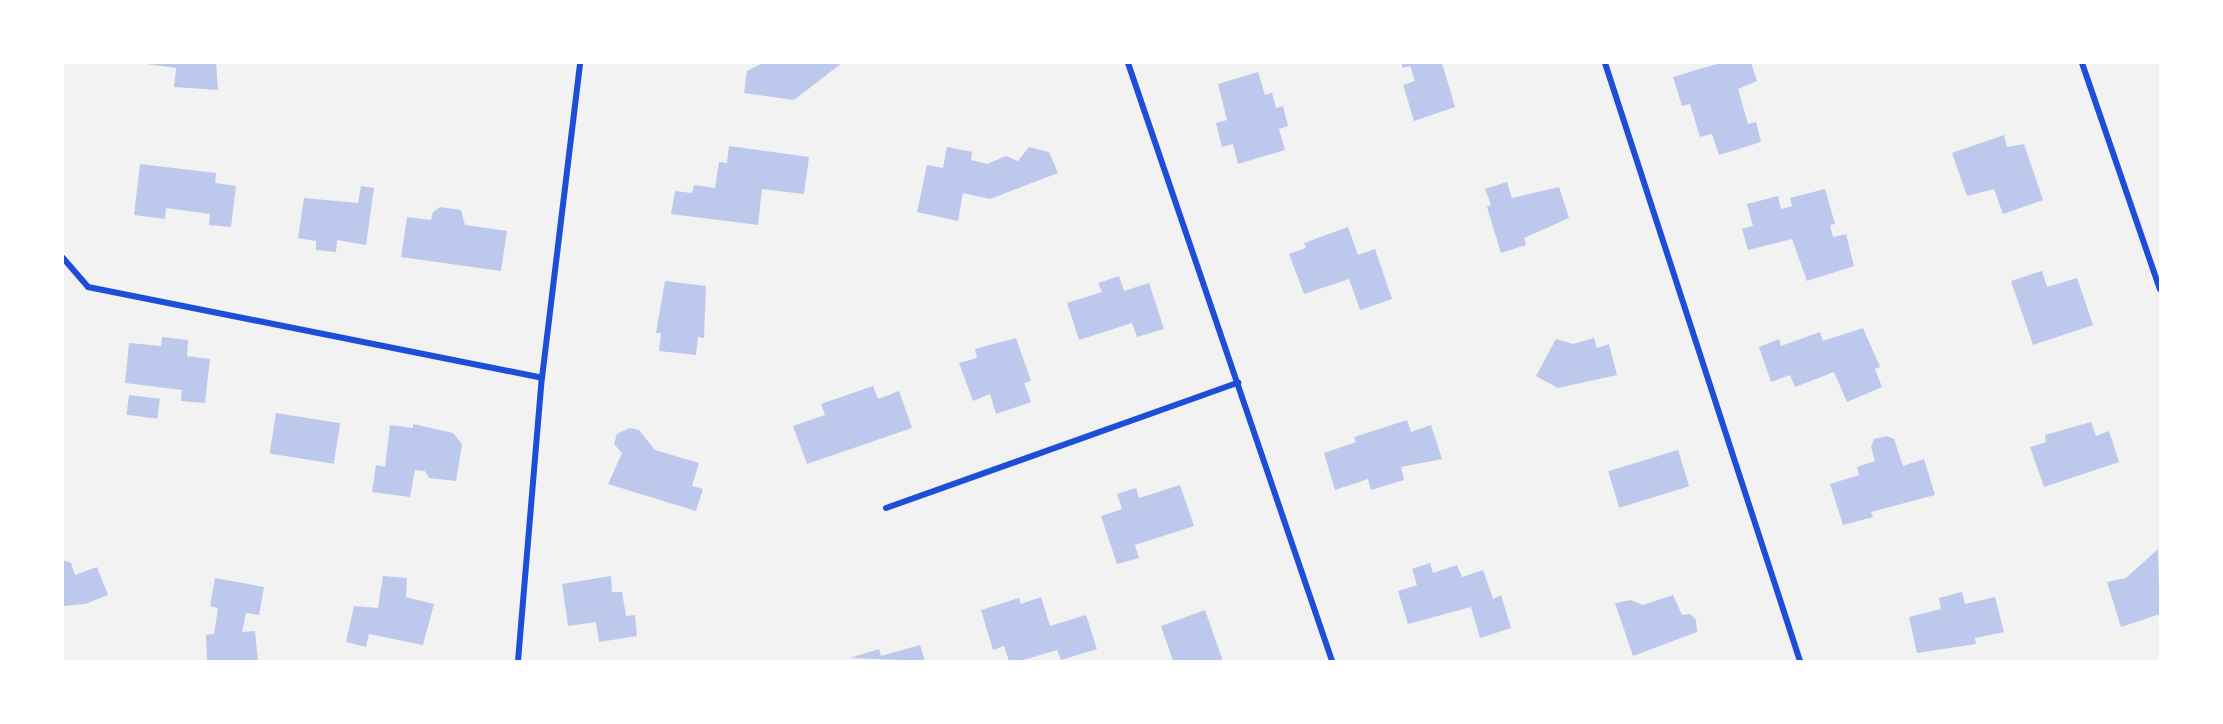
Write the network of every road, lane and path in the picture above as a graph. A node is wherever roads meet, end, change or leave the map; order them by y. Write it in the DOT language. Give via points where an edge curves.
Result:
graph roads {
  1 [pos="580,63"];
  2 [pos="1128,63"];
  3 [pos="1605,63"];
  4 [pos="2082,63"];
  5 [pos="63,258"];
  6 [pos="2160,289"];
  7 [pos="542,378"];
  8 [pos="1238,383"];
  9 [pos="886,508"];
  10 [pos="518,661"];
  11 [pos="1332,661"];
  12 [pos="1800,661"];
  1 -- 7 [label="street"];
  2 -- 8 [label="street"];
  3 -- 12 [label="street"];
  4 -- 6 [label="street"];
  5 -- 7 [label="street" via="88,287"];
  7 -- 10 [label="street"];
  8 -- 9 [label="street"];
  8 -- 11 [label="street"];
}
